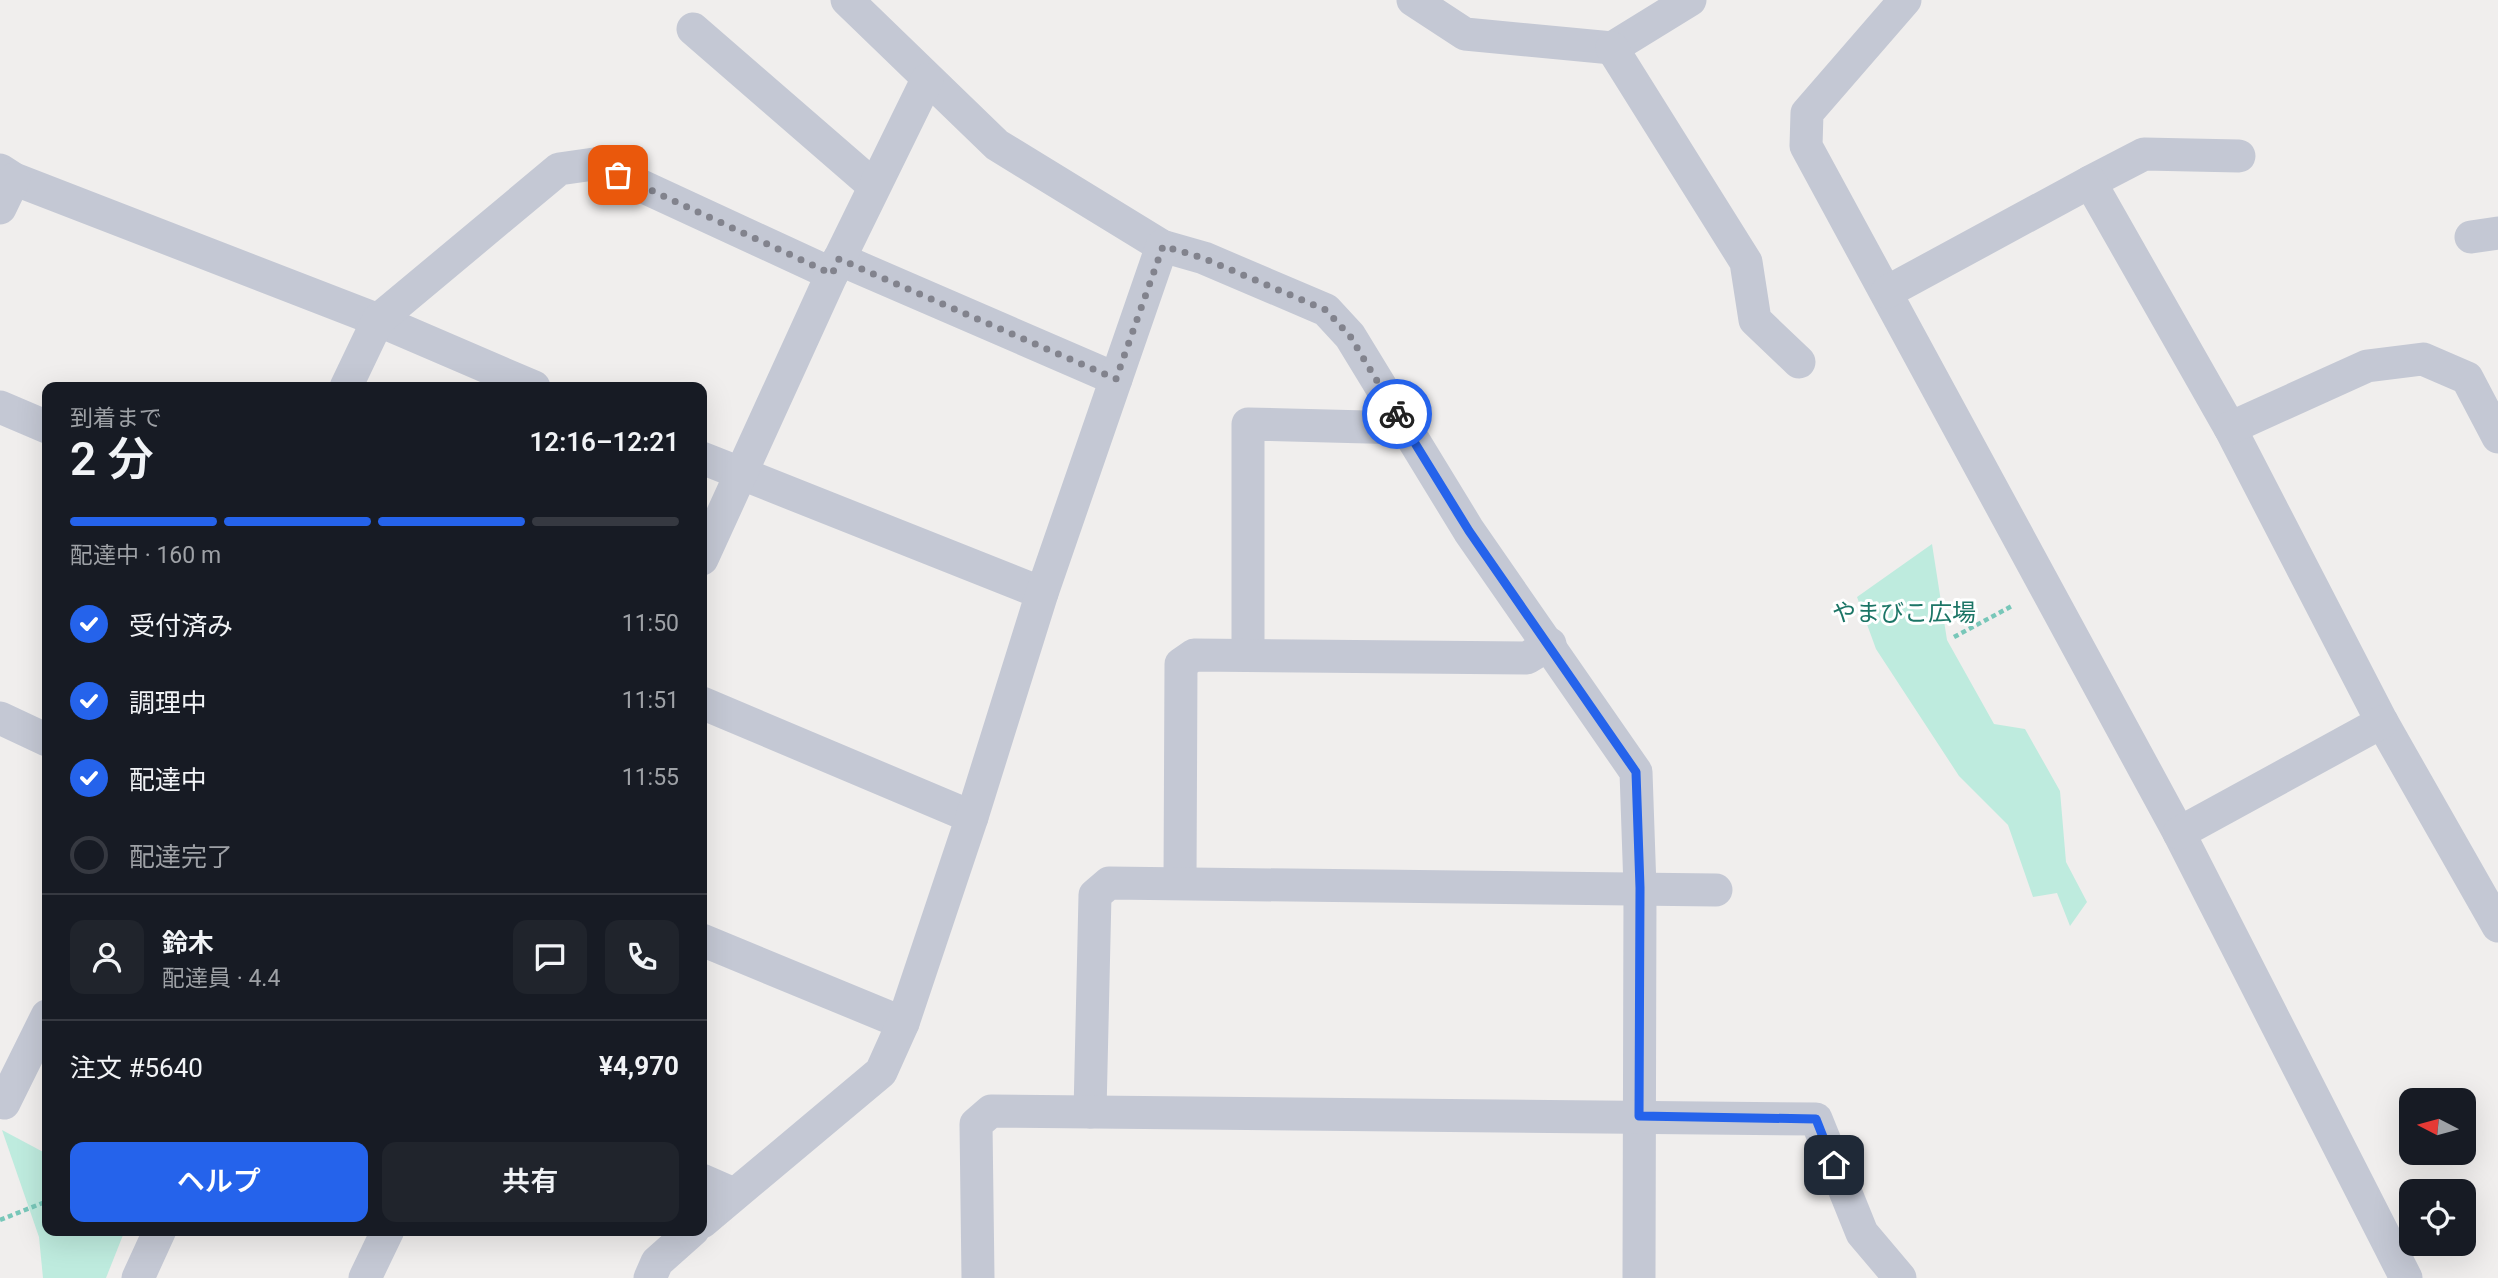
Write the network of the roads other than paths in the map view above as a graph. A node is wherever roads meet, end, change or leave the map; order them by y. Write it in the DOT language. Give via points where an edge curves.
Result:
graph roads {
  1 [pos="847,0"];
  2 [pos="1413,0"];
  3 [pos="1690,0"];
  4 [pos="1905,0"];
  5 [pos="693,29"];
  6 [pos="1612,48"];
  7 [pos="927,80"];
  8 [pos="2239,156"];
  9 [pos="2090,182"];
  10 [pos="5,186"];
  11 [pos="874,186"];
  12 [pos="1163,246"];
  13 [pos="835,266"];
  14 [pos="1887,292"];
  15 [pos="378,320"];
  16 [pos="1800,362"];
  17 [pos="1116,379"];
  18 [pos="348,382"];
  19 [pos="522,382"];
  20 [pos="0,407"];
  21 [pos="42,425"];
  22 [pos="1406,428"];
  23 [pos="2230,428"];
  24 [pos="2498,437"];
  25 [pos="707,460"];
  26 [pos="740,475"];
  27 [pos="707,548"];
  28 [pos="1042,593"];
  29 [pos="1550,644"];
  30 [pos="1248,654"];
  31 [pos="707,705"];
  32 [pos="0,718"];
  33 [pos="2382,722"];
  34 [pos="42,738"];
  35 [pos="972,817"];
  36 [pos="2179,833"];
  37 [pos="1180,883"];
  38 [pos="1640,888"];
  39 [pos="1716,890"];
  40 [pos="2498,926"];
  41 [pos="707,942"];
  42 [pos="903,1023"];
  43 [pos="42,1026"];
  44 [pos="4,1103"];
  45 [pos="1090,1112"];
  46 [pos="1639,1116"];
  47 [pos="707,1182"];
  48 [pos="734,1194"];
  49 [pos="707,1218"];
  50 [pos="157,1236"];
  51 [pos="385,1236"];
  52 [pos="686,1236"];
  53 [pos="138,1278"];
  54 [pos="365,1278"];
  55 [pos="650,1278"];
  56 [pos="978,1278"];
  57 [pos="1639,1278"];
  58 [pos="1900,1278"];
  59 [pos="2406,1278"];
  1 -- 7 [label="street"];
  2 -- 6 [label="street" via="1465,34"];
  3 -- 6 [label="street"];
  4 -- 14 [label="street" via="1807,113 1806,146"];
  5 -- 11 [label="street"];
  6 -- 16 [label="street" via="1746,262 1755,320"];
  7 -- 11 [label="street"];
  7 -- 12 [label="street" via="997,145"];
  8 -- 9 [label="street" via="2144,154"];
  9 -- 14 [label="street"];
  9 -- 23 [label="street"];
  10 -- 15 [label="street"];
  11 -- 13 [label="street"];
  12 -- 17 [label="street"];
  12 -- 22 [label="street" via="1326,310 1350,336"];
  13 -- 15 [label="street" via="594,164 559,169"];
  13 -- 17 [label="street"];
  13 -- 26 [label="street"];
  14 -- 36 [label="street"];
  15 -- 18 [label="street"];
  15 -- 19 [label="street"];
  17 -- 28 [label="street"];
  20 -- 21 [label="street"];
  22 -- 29 [label="street" via="1469,531"];
  22 -- 30 [label="street" via="1248,424"];
  23 -- 24 [label="street" via="2367,366 2423,359 2467,378"];
  23 -- 33 [label="street"];
  25 -- 26 [label="street"];
  26 -- 27 [label="street"];
  26 -- 28 [label="street"];
  28 -- 35 [label="street"];
  29 -- 30 [label="street" via="1527,658"];
  29 -- 38 [label="street" via="1636,772"];
  30 -- 37 [label="street" via="1194,654 1181,664"];
  31 -- 35 [label="street"];
  32 -- 34 [label="street"];
  33 -- 36 [label="street"];
  33 -- 40 [label="street"];
  35 -- 42 [label="street"];
  36 -- 59 [label="street"];
  37 -- 38 [label="street"];
  37 -- 45 [label="street" via="1109,883 1095,895"];
  38 -- 39 [label="street"];
  38 -- 46 [label="street"];
  41 -- 42 [label="street"];
  42 -- 48 [label="street" via="881,1072"];
  43 -- 44 [label="street"];
  45 -- 46 [label="street"];
  45 -- 56 [label="street" via="991,1111 976,1124"];
  46 -- 57 [label="street"];
  46 -- 58 [label="street" via="1816,1119 1862,1233"];
  47 -- 48 [label="street"];
  48 -- 49 [label="street"];
  50 -- 53 [label="street"];
  51 -- 54 [label="street"];
  52 -- 55 [label="street" via="657,1262"];
}
